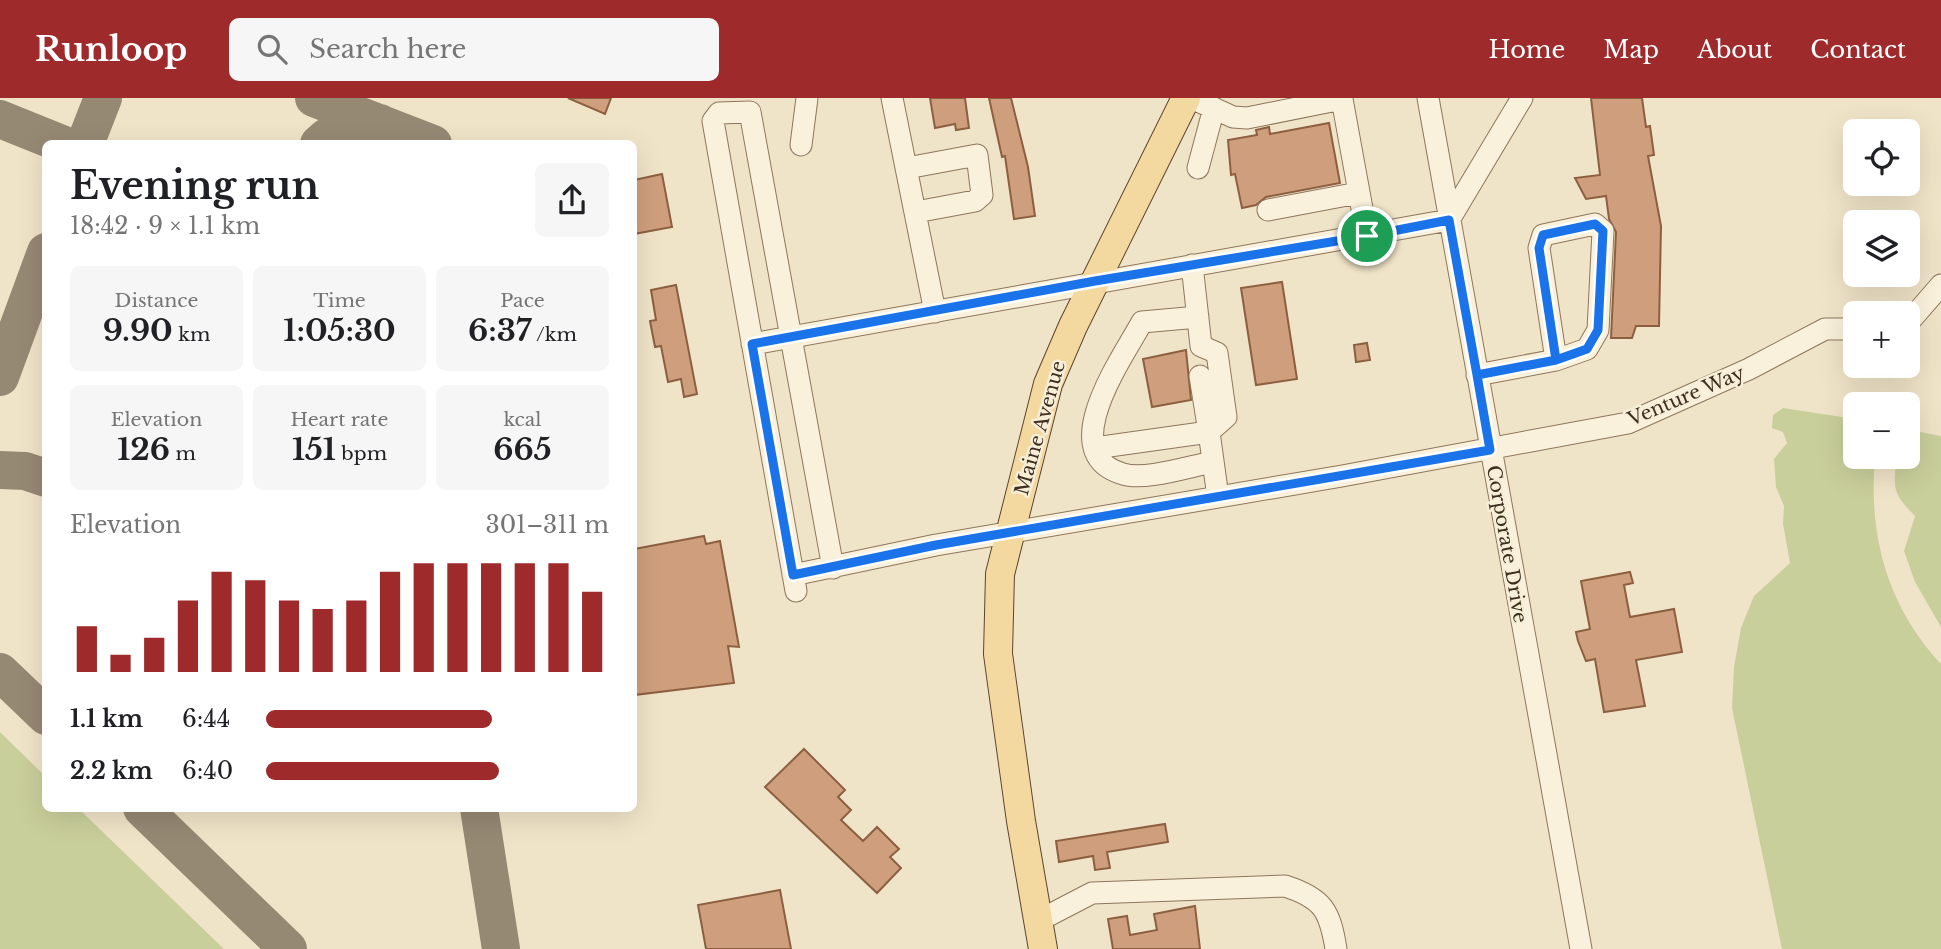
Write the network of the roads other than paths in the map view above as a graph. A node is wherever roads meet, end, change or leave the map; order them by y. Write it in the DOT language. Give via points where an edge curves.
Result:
graph roads {
  1 [pos="807,98"];
  2 [pos="892,98"];
  3 [pos="1189,98"];
  4 [pos="1428,98"];
  5 [pos="1521,98"];
  6 [pos="1342,99"];
  7 [pos="1214,108"];
  8 [pos="801,145"];
  9 [pos="907,168"];
  10 [pos="1198,168"];
  11 [pos="1359,193"];
  12 [pos="1268,210"];
  13 [pos="916,212"];
  14 [pos="1449,220"];
  15 [pos="1367,236"];
  16 [pos="1192,265"];
  17 [pos="1095,281"];
  18 [pos="1941,285"];
  19 [pos="1920,309"];
  20 [pos="935,312"];
  21 [pos="1198,317"];
  22 [pos="1843,329"];
  23 [pos="791,337"];
  24 [pos="752,344"];
  25 [pos="1556,360"];
  26 [pos="1200,362"];
  27 [pos="1477,375"];
  28 [pos="1209,432"];
  29 [pos="1095,448"];
  30 [pos="1490,450"];
  31 [pos="1213,462"];
  32 [pos="1218,497"];
  33 [pos="1012,533"];
  34 [pos="841,566"];
  35 [pos="1038,921"];
  36 [pos="1043,949"];
  37 [pos="1336,949"];
  38 [pos="1581,949"];
  1 -- 8 [label="street"];
  2 -- 9 [label="street"];
  3 -- 7 [label="street"];
  3 -- 17 [label="main road, Maine Avenue"];
  4 -- 14 [label="street, Corporate Drive"];
  5 -- 14 [label="street"];
  6 -- 7 [label="street" via="1247,118"];
  6 -- 11 [label="street"];
  7 -- 10 [label="street"];
  9 -- 13 [label="street"];
  9 -- 13 [label="street" via="977,155 982,195 975,201"];
  11 -- 12 [label="street"];
  11 -- 15 [label="street"];
  13 -- 20 [label="street"];
  14 -- 15 [label="street"];
  14 -- 27 [label="street, Corporate Drive"];
  15 -- 16 [label="street"];
  16 -- 17 [label="street"];
  16 -- 21 [label="street"];
  17 -- 20 [label="street"];
  17 -- 33 [label="main road, Maine Avenue" via="1048,384"];
  18 -- 19 [label="street"];
  20 -- 23 [label="street"];
  21 -- 26 [label="street"];
  21 -- 29 [label="street" via="1142,322 1095,410 1090,429"];
  22 -- 30 [label="street, Venture Way" via="1825,329 1738,375 1628,423"];
  23 -- 24 [label="street"];
  23 -- 24 [label="street" via="750,112 719,113 713,121"];
  23 -- 34 [label="street"];
  24 -- 34 [label="street, Venture Way" via="794,583"];
  25 -- 25 [label="street" via="1539,248 1543,235 1595,224 1603,231 1598,330 1587,349"];
  25 -- 27 [label="street"];
  26 -- 28 [label="street"];
  26 -- 28 [label="street" via="1217,354 1226,417"];
  27 -- 30 [label="street, Corporate Drive"];
  28 -- 29 [label="street"];
  28 -- 31 [label="street"];
  29 -- 31 [label="street" via="1103,462 1122,474"];
  30 -- 32 [label="street, Venture Way"];
  30 -- 38 [label="street, Corporate Drive"];
  31 -- 32 [label="street"];
  32 -- 33 [label="street, Venture Way"];
  33 -- 34 [label="street, Venture Way"];
  33 -- 35 [label="main road, Maine Avenue" via="1000,574 998,653"];
  35 -- 36 [label="main road, Maine Avenue"];
  35 -- 37 [label="street" via="1092,893 1285,886 1303,892 1326,909"];
}
